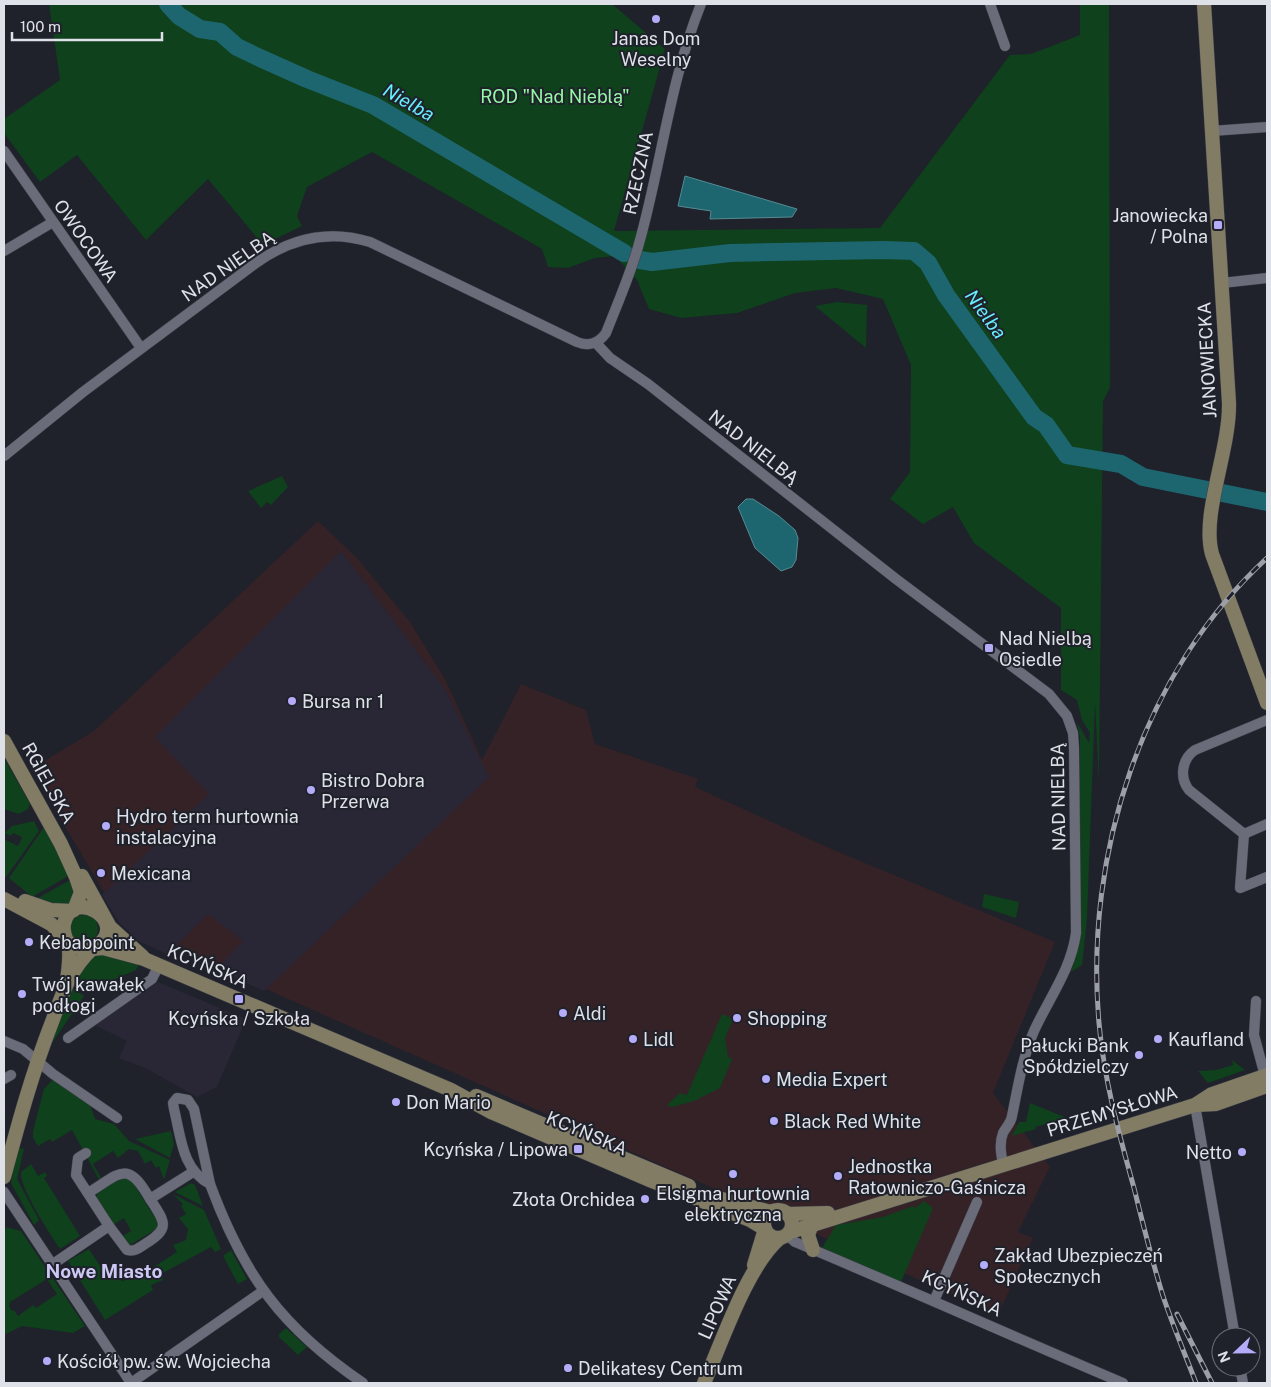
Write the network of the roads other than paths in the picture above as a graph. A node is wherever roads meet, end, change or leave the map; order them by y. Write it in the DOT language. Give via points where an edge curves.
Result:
graph roads {
  1 [pos="701,4"];
  2 [pos="990,4"];
  3 [pos="1204,4"];
  4 [pos="1005,46"];
  5 [pos="1267,127"];
  6 [pos="1212,131"];
  7 [pos="4,151"];
  8 [pos="53,222"];
  9 [pos="4,251"];
  10 [pos="1267,278"];
  11 [pos="1222,282"];
  12 [pos="596,343"];
  13 [pos="141,348"];
  14 [pos="4,456"];
  15 [pos="1267,703"];
  16 [pos="1267,720"];
  17 [pos="4,741"];
  18 [pos="1267,824"];
  19 [pos="1244,834"];
  20 [pos="61,844"];
  21 [pos="1267,877"];
  22 [pos="4,898"];
  23 [pos="73,911"];
  24 [pos="102,916"];
  25 [pos="67,940"];
  26 [pos="92,948"];
  27 [pos="144,959"];
  28 [pos="159,965"];
  29 [pos="67,981"];
  30 [pos="1256,1001"];
  31 [pos="68,1038"];
  32 [pos="4,1040"];
  33 [pos="37,1061"];
  34 [pos="1267,1079"];
  35 [pos="451,1090"];
  36 [pos="1195,1105"];
  37 [pos="118,1118"];
  38 [pos="86,1153"];
  39 [pos="1003,1164"];
  40 [pos="193,1172"];
  41 [pos="4,1177"];
  42 [pos="210,1184"];
  43 [pos="4,1192"];
  44 [pos="88,1193"];
  45 [pos="150,1199"];
  46 [pos="977,1202"];
  47 [pos="771,1212"];
  48 [pos="843,1213"];
  49 [pos="788,1214"];
  50 [pos="812,1224"];
  51 [pos="108,1226"];
  52 [pos="765,1229"];
  53 [pos="786,1235"];
  54 [pos="813,1250"];
  55 [pos="53,1264"];
  56 [pos="753,1273"];
  57 [pos="263,1291"];
  58 [pos="934,1301"];
  59 [pos="1233,1327"];
  60 [pos="131,1383"];
  61 [pos="363,1383"];
  62 [pos="704,1383"];
  63 [pos="1123,1383"];
  1 -- 12 [label="street, RZECZNA" via="674,83 640,241 606,333"];
  2 -- 4 [label="street"];
  3 -- 6 [label="street, JANOWIECKA"];
  5 -- 6 [label="street"];
  6 -- 11 [label="street, JANOWIECKA"];
  7 -- 8 [label="street, OWOCOWA"];
  8 -- 9 [label="street"];
  8 -- 13 [label="street, OWOCOWA"];
  10 -- 11 [label="street"];
  11 -- 15 [label="street, JANOWIECKA" via="1229,420 1209,529 1210,544"];
  12 -- 13 [label="street, NAD NIELBĄ" via="585,345 573,341 376,244 352,237 329,236 304,239 270,253"];
  12 -- 39 [label="street, NAD NIELBĄ" via="610,358 1024,674 1049,694 1067,716 1074,748 1074,950 1026,1052 1012,1119 1003,1134"];
  13 -- 14 [label="street, NAD NIELBĄ"];
  16 -- 19 [label="street" via="1195,750 1188,754 1184,764 1184,782 1189,790"];
  17 -- 20 [label="street, RGIELSKA"];
  18 -- 19 [label="street"];
  19 -- 21 [label="street" via="1240,888"];
  20 -- 23 [label="street, RGIELSKA" via="80,885 80,898"];
  20 -- 24 [label="street, RGIELSKA"];
  22 -- 23 [label="street" via="51,910"];
  22 -- 25 [label="street" via="50,924"];
  23 -- 24 [label="street" via="88,907"];
  23 -- 25 [label="street" via="64,924"];
  24 -- 26 [label="street" via="105,936"];
  24 -- 27 [label="street, KCYŃSKA" via="116,934"];
  25 -- 26 [label="street" via="78,948"];
  25 -- 29 [label="street"];
  26 -- 27 [label="street, KCYŃSKA"];
  26 -- 29 [label="street" via="82,957"];
  27 -- 28 [label="street, KCYŃSKA"];
  28 -- 31 [label="street" via="152,979"];
  28 -- 35 [label="street, KCYŃSKA"];
  29 -- 33 [label="street"];
  30 -- 34 [label="street" via="1254,1035"];
  32 -- 33 [label="street" via="23,1049"];
  33 -- 37 [label="street"];
  33 -- 41 [label="street"];
  34 -- 36 [label="street" via="1216,1104"];
  35 -- 47 [label="street, KCYŃSKA" via="495,1103 716,1198"];
  35 -- 52 [label="street, KCYŃSKA" via="491,1112"];
  36 -- 39 [label="street, PRZEMYSŁOWA"];
  36 -- 59 [label="street, PRZEMYSŁOWA"];
  38 -- 44 [label="street" via="78,1158 75,1166 76,1175"];
  39 -- 48 [label="street, PRZEMYSŁOWA"];
  40 -- 42 [label="street"];
  40 -- 42 [label="street" via="187,1163 174,1109 175,1100 180,1097 188,1100 194,1109"];
  40 -- 45 [label="street"];
  42 -- 57 [label="street" via="238,1252"];
  43 -- 55 [label="street"];
  44 -- 45 [label="street" via="120,1173 128,1172 137,1178"];
  44 -- 51 [label="street"];
  45 -- 51 [label="street" via="164,1228 136,1250 127,1250"];
  46 -- 58 [label="street"];
  47 -- 49 [label="street" via="778,1210"];
  47 -- 52 [label="street" via="764,1221"];
  48 -- 49 [label="street, PRZEMYSŁOWA"];
  48 -- 50 [label="street, PRZEMYSŁOWA"];
  49 -- 53 [label="street" via="792,1224"];
  50 -- 53 [label="street, PRZEMYSŁOWA"];
  50 -- 54 [label="street" via="808,1235"];
  51 -- 55 [label="street"];
  52 -- 53 [label="street" via="769,1235"];
  52 -- 56 [label="street, LIPOWA"];
  53 -- 54 [label="street, KCYŃSKA"];
  53 -- 56 [label="street, LIPOWA" via="772,1245"];
  54 -- 58 [label="street, KCYŃSKA"];
  55 -- 60 [label="street"];
  56 -- 62 [label="street, LIPOWA"];
  57 -- 60 [label="street"];
  57 -- 61 [label="street" via="300,1333"];
  58 -- 63 [label="street, KCYŃSKA"];
}
